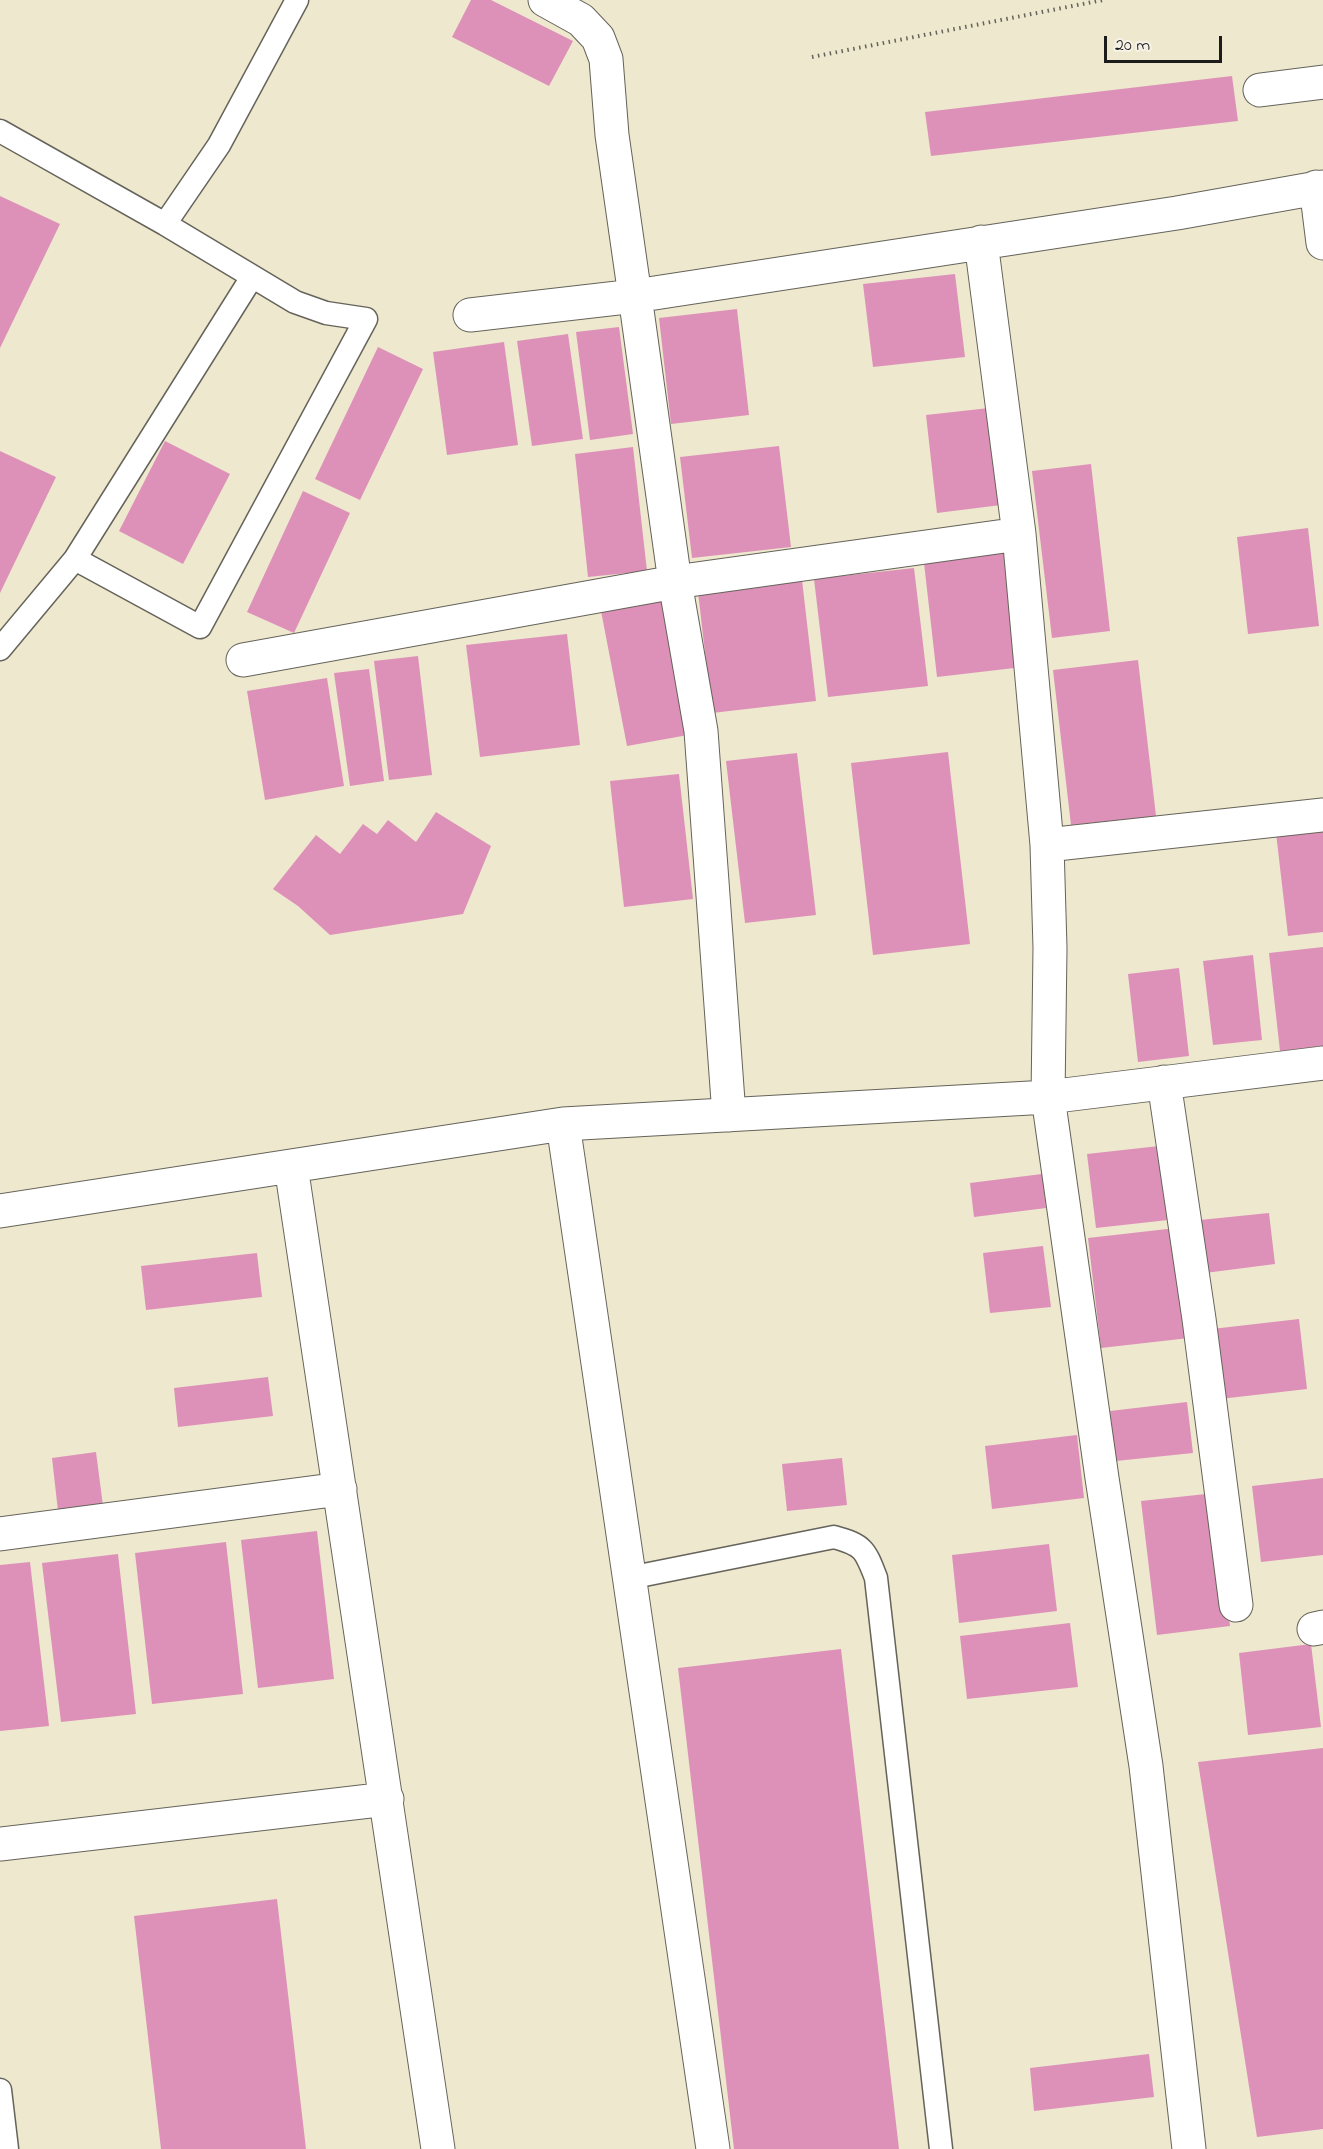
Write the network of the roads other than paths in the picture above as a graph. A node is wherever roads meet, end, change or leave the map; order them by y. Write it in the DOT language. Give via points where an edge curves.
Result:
graph roads {
  1 [pos="297,0"];
  2 [pos="545,0"];
  3 [pos="1323,82"];
  4 [pos="1260,90"];
  5 [pos="0,131"];
  6 [pos="1319,187"];
  7 [pos="165,224"];
  8 [pos="981,242"];
  9 [pos="1323,243"];
  10 [pos="252,277"];
  11 [pos="635,296"];
  12 [pos="470,315"];
  13 [pos="1019,534"];
  14 [pos="75,559"];
  15 [pos="675,582"];
  16 [pos="0,649"];
  17 [pos="243,660"];
  18 [pos="1323,815"];
  19 [pos="1047,845"];
  20 [pos="1323,1063"];
  21 [pos="1164,1082"];
  22 [pos="1048,1097"];
  23 [pos="729,1114"];
  24 [pos="563,1124"];
  25 [pos="291,1166"];
  26 [pos="0,1211"];
  27 [pos="340,1489"];
  28 [pos="0,1534"];
  29 [pos="630,1578"];
  30 [pos="1236,1605"];
  31 [pos="387,1798"];
  32 [pos="0,1844"];
  33 [pos="0,2090"];
  34 [pos="7,2149"];
  35 [pos="438,2149"];
  36 [pos="713,2149"];
  37 [pos="941,2149"];
  38 [pos="1189,2149"];
  1 -- 7 [label="lane" via="219,145"];
  2 -- 11 [label="street" via="581,20 598,38 606,59 612,135"];
  3 -- 4 [label="street"];
  5 -- 7 [label="lane"];
  6 -- 8 [label="street" via="1178,213"];
  6 -- 9 [label="street"];
  7 -- 10 [label="lane"];
  8 -- 11 [label="street"];
  8 -- 13 [label="street"];
  10 -- 14 [label="lane"];
  10 -- 14 [label="lane" via="295,302 326,313 366,320 200,627"];
  11 -- 12 [label="street"];
  11 -- 15 [label="street"];
  13 -- 15 [label="street"];
  13 -- 19 [label="street"];
  14 -- 16 [label="lane"];
  15 -- 17 [label="street"];
  15 -- 23 [label="street" via="701,731"];
  18 -- 19 [label="street"];
  19 -- 22 [label="street"];
  20 -- 21 [label="street"];
  21 -- 22 [label="street"];
  21 -- 30 [label="street"];
  22 -- 23 [label="street"];
  22 -- 38 [label="street" via="1146,1766"];
  23 -- 24 [label="street"];
  24 -- 25 [label="street"];
  24 -- 29 [label="street"];
  25 -- 26 [label="street"];
  25 -- 27 [label="street"];
  27 -- 28 [label="street"];
  27 -- 31 [label="street"];
  29 -- 36 [label="street"];
  29 -- 37 [label="lane" via="834,1537 856,1544 869,1559 876,1578"];
  31 -- 32 [label="street"];
  31 -- 35 [label="street"];
  33 -- 34 [label="lane"];
}
